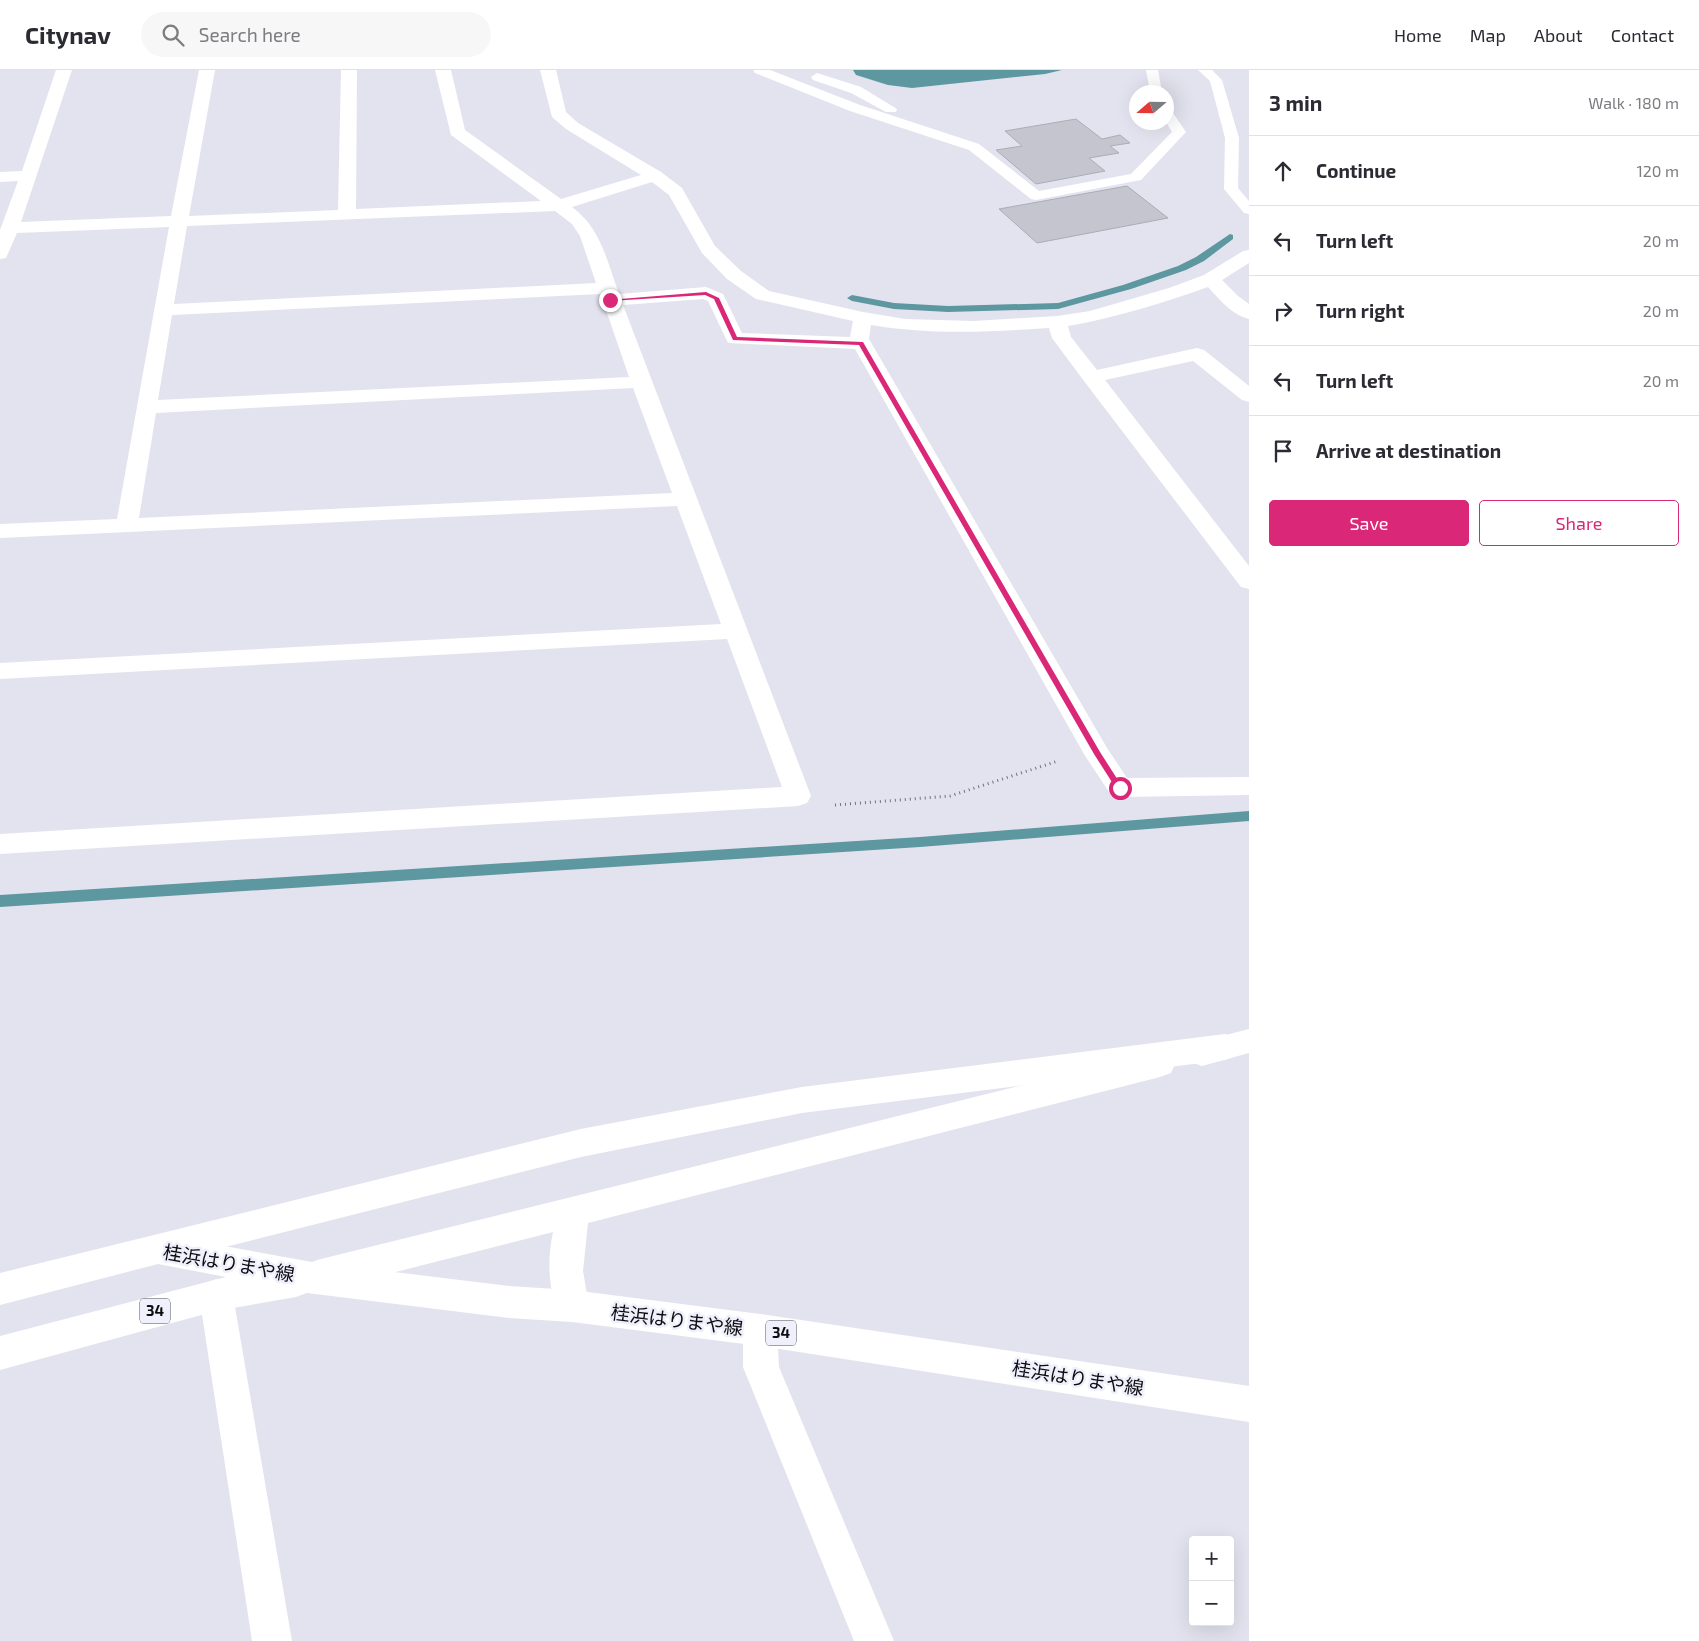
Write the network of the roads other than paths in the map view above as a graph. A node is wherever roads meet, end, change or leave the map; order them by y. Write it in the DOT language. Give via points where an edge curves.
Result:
graph roads {
  1 [pos="64,70"];
  2 [pos="207,70"];
  3 [pos="349,70"];
  4 [pos="443,70"];
  5 [pos="548,70"];
  6 [pos="759,70"];
  7 [pos="1152,70"];
  8 [pos="1204,70"];
  9 [pos="807,74"];
  10 [pos="1155,85"];
  11 [pos="1174,125"];
  12 [pos="974,147"];
  13 [pos="0,176"];
  14 [pos="29,176"];
  15 [pos="655,176"];
  16 [pos="557,206"];
  17 [pos="1249,210"];
  18 [pos="347,213"];
  19 [pos="180,221"];
  20 [pos="10,228"];
  21 [pos="0,254"];
  22 [pos="1249,255"];
  23 [pos="1211,279"];
  24 [pos="608,294"];
  25 [pos="163,310"];
  26 [pos="1249,313"];
  27 [pos="863,318"];
  28 [pos="1057,322"];
  29 [pos="861,343"];
  30 [pos="1091,377"];
  31 [pos="641,382"];
  32 [pos="1249,396"];
  33 [pos="146,408"];
  34 [pos="686,499"];
  35 [pos="126,525"];
  36 [pos="0,531"];
  37 [pos="1249,582"];
  38 [pos="736,631"];
  39 [pos="0,671"];
  40 [pos="1249,786"];
  41 [pos="0,844"];
  42 [pos="1237,1044"];
  43 [pos="574,1211"];
  44 [pos="158,1249"];
  45 [pos="312,1278"];
  46 [pos="0,1289"];
  47 [pos="216,1295"];
  48 [pos="572,1306"];
  49 [pos="760,1330"];
  50 [pos="0,1353"];
  51 [pos="1249,1404"];
  52 [pos="272,1641"];
  53 [pos="874,1641"];
  1 -- 14 [label="street"];
  2 -- 19 [label="street"];
  3 -- 18 [label="street"];
  4 -- 16 [label="street" via="457,132"];
  5 -- 15 [label="street" via="558,114 572,126"];
  6 -- 12 [label="lane" via="855,108"];
  7 -- 10 [label="lane"];
  8 -- 17 [label="lane" via="1216,80 1232,138 1231,189"];
  9 -- 12 [label="lane" via="856,90 883,106 946,130"];
  11 -- 12 [label="lane" via="1179,132 1136,177 1036,196"];
  13 -- 14 [label="street"];
  14 -- 20 [label="street"];
  15 -- 16 [label="street"];
  15 -- 27 [label="street" via="676,192 708,249 734,275 763,295"];
  16 -- 18 [label="street"];
  16 -- 24 [label="street" via="578,220 589,236"];
  18 -- 19 [label="street"];
  19 -- 20 [label="street"];
  19 -- 25 [label="street"];
  20 -- 21 [label="street"];
  22 -- 23 [label="street"];
  23 -- 26 [label="street"];
  23 -- 28 [label="street" via="1134,305"];
  24 -- 25 [label="street"];
  24 -- 29 [label="street" via="706,293 716,298 735,339"];
  24 -- 31 [label="street"];
  25 -- 33 [label="street"];
  27 -- 28 [label="street" via="905,324 974,327"];
  27 -- 29 [label="street"];
  28 -- 30 [label="street" via="1062,338"];
  29 -- 40 [label="street" via="1097,754 1120,788"];
  30 -- 32 [label="street" via="1197,354"];
  30 -- 37 [label="street"];
  31 -- 33 [label="street"];
  31 -- 34 [label="street"];
  33 -- 35 [label="street"];
  34 -- 35 [label="street"];
  34 -- 38 [label="street"];
  35 -- 36 [label="street"];
  38 -- 39 [label="street"];
  38 -- 41 [label="street" via="798,796"];
  42 -- 43 [label="street"];
  42 -- 44 [label="street" via="802,1100 581,1143"];
  43 -- 45 [label="street"];
  43 -- 48 [label="street" via="568,1235 566,1271"];
  44 -- 45 [label="street, 桂浜はりまや線 / 34"];
  44 -- 46 [label="street, 桂浜はりまや線 / 34"];
  45 -- 47 [label="street, 桂浜はりまや線 / 34"];
  45 -- 48 [label="street, 桂浜はりまや線 / 34" via="509,1302"];
  47 -- 50 [label="street, 桂浜はりまや線 / 34"];
  47 -- 52 [label="street"];
  48 -- 49 [label="street, 桂浜はりまや線 / 34"];
  49 -- 51 [label="street, 桂浜はりまや線 / 34"];
  49 -- 53 [label="street" via="761,1367"];
}
